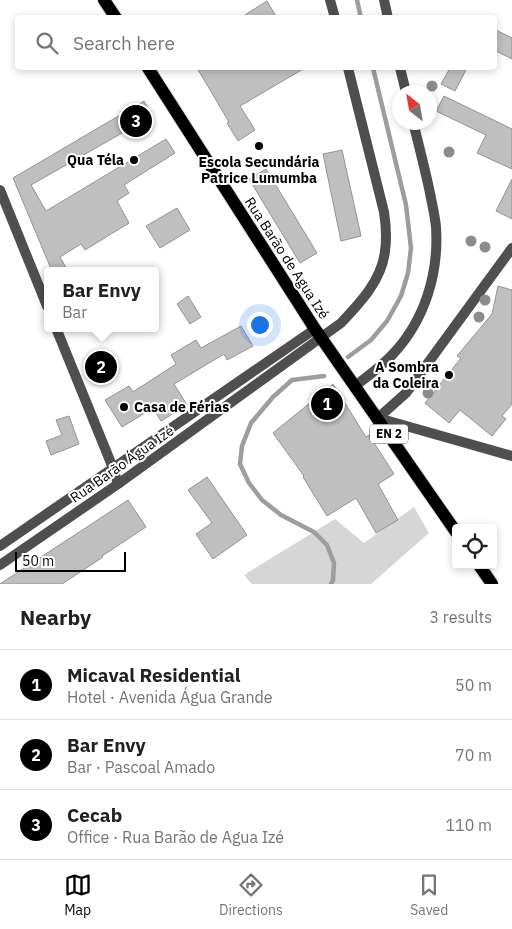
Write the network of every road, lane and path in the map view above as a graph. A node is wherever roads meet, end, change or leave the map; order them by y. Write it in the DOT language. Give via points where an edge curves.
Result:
graph roads {
  1 [pos="104,0"];
  2 [pos="330,0"];
  3 [pos="384,0"];
  4 [pos="114,15"];
  5 [pos="334,15"];
  6 [pos="387,15"];
  7 [pos="149,70"];
  8 [pos="348,70"];
  9 [pos="400,70"];
  10 [pos="404,85"];
  11 [pos="416,130"];
  12 [pos="0,190"];
  13 [pos="512,248"];
  14 [pos="44,299"];
  15 [pos="58,332"];
  16 [pos="318,333"];
  17 [pos="355,386"];
  18 [pos="378,418"];
  19 [pos="512,456"];
  20 [pos="113,468"];
  21 [pos="118,484"];
  22 [pos="452,526"];
  23 [pos="0,546"];
  24 [pos="0,565"];
  25 [pos="482,569"];
  26 [pos="492,584"];
  1 -- 4 [label="main road"];
  2 -- 5 [label="street"];
  3 -- 6 [label="street"];
  7 -- 16 [label="main road, Rua Barão de Agua Izé"];
  8 -- 16 [label="street, Rua Barão Água Izé" via="384,212 385,252 380,271 358,305 341,323"];
  9 -- 10 [label="street"];
  11 -- 17 [label="street" via="436,226 435,266 418,319 402,344"];
  12 -- 14 [label="street"];
  13 -- 18 [label="street" via="406,392"];
  15 -- 20 [label="street"];
  16 -- 17 [label="main road, EN 2"];
  16 -- 20 [label="street, Rua Barão Água Izé"];
  16 -- 21 [label="street, Rua Barão Água Izé"];
  17 -- 18 [label="main road, EN 2"];
  18 -- 19 [label="street"];
  18 -- 22 [label="main road, EN 2"];
  20 -- 21 [label="street"];
  20 -- 23 [label="street, Rua Barão Água Izé"];
  21 -- 24 [label="street, Rua Barão Água Izé"];
  25 -- 26 [label="main road"];
}
